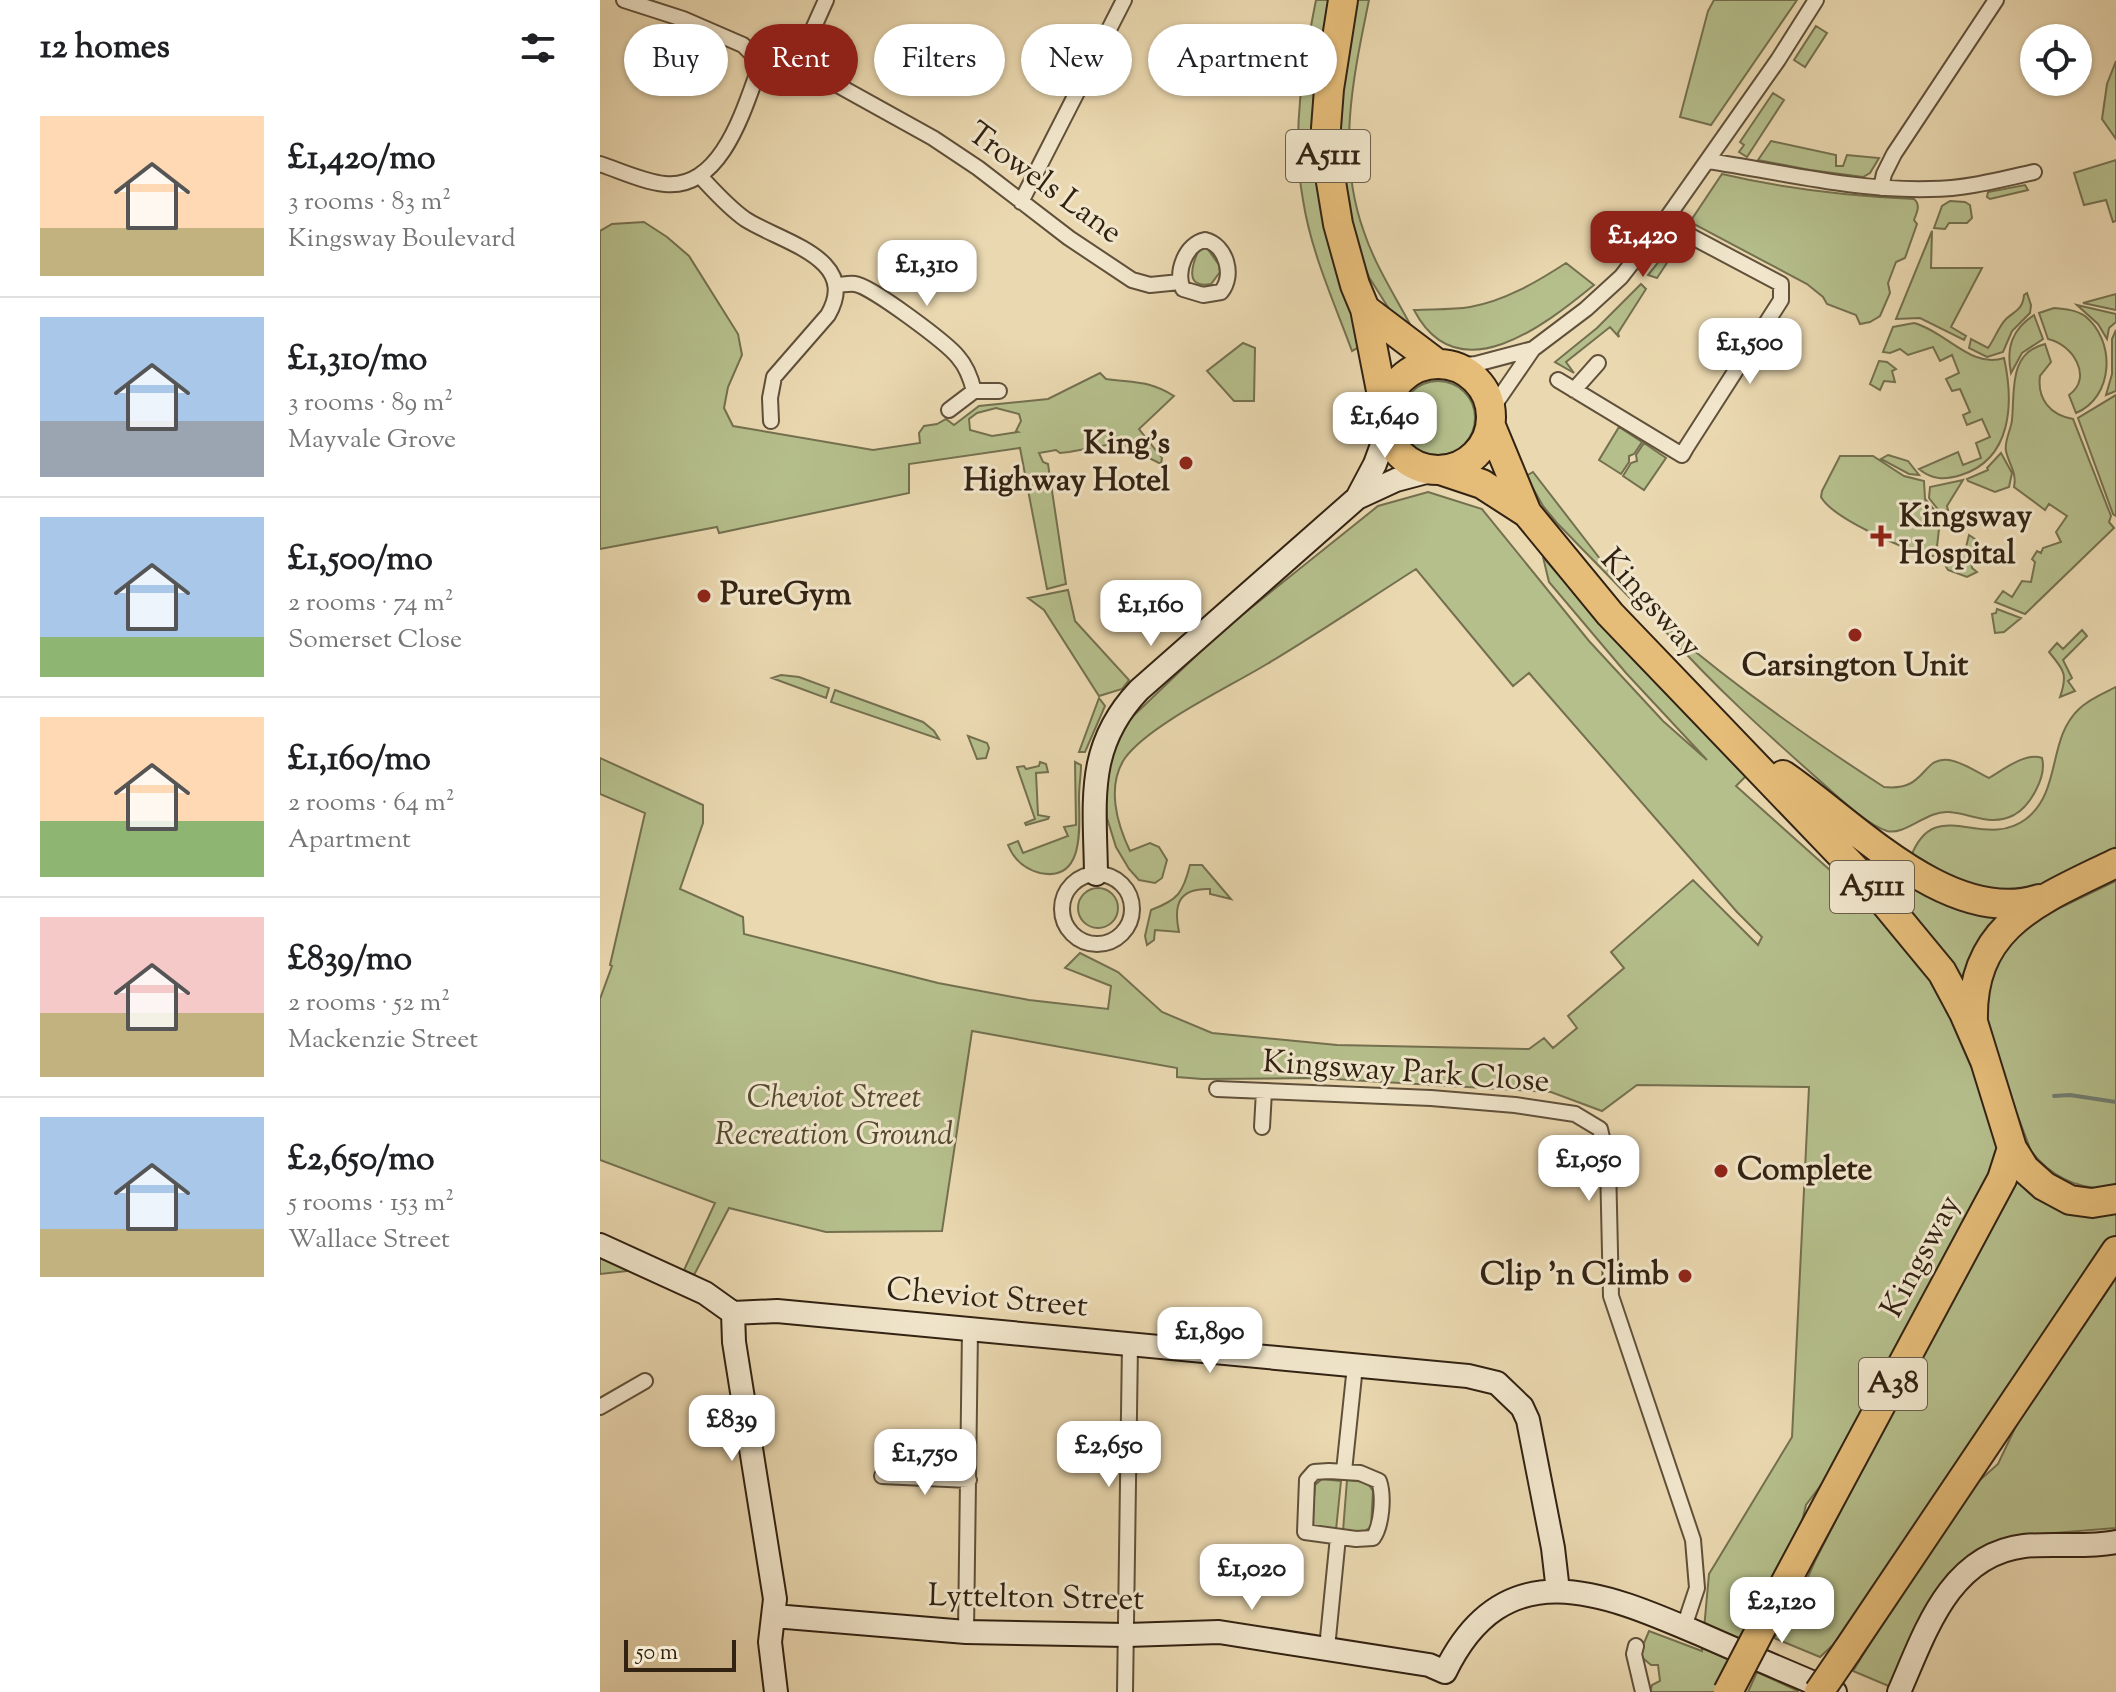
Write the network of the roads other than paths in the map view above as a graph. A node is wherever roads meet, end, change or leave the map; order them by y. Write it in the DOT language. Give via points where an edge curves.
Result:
graph roads {
  1 [pos="624,0"];
  2 [pos="826,0"];
  3 [pos="1124,0"];
  4 [pos="1343,0"];
  5 [pos="1816,0"];
  6 [pos="1996,0"];
  7 [pos="815,24"];
  8 [pos="744,46"];
  9 [pos="748,96"];
  10 [pos="857,96"];
  11 [pos="1708,161"];
  12 [pos="600,164"];
  13 [pos="2034,172"];
  14 [pos="700,176"];
  15 [pos="1881,188"];
  16 [pos="1021,202"];
  17 [pos="1664,222"];
  18 [pos="1180,282"];
  19 [pos="836,285"];
  20 [pos="1365,309"];
  21 [pos="1533,349"];
  22 [pos="1598,363"];
  23 [pos="1446,364"];
  24 [pos="1558,380"];
  25 [pos="1574,390"];
  26 [pos="974,391"];
  27 [pos="999,391"];
  28 [pos="949,410"];
  29 [pos="1491,418"];
  30 [pos="771,421"];
  31 [pos="1385,422"];
  32 [pos="1436,471"];
  33 [pos="1357,498"];
  34 [pos="1527,513"];
  35 [pos="1726,737"];
  36 [pos="2116,863"];
  37 [pos="1096,874"];
  38 [pos="2053,894"];
  39 [pos="1985,1061"];
  40 [pos="1217,1089"];
  41 [pos="1264,1091"];
  42 [pos="1262,1127"];
  43 [pos="2012,1148"];
  44 [pos="2116,1199"];
  45 [pos="600,1245"];
  46 [pos="2116,1251"];
  47 [pos="733,1313"];
  48 [pos="970,1330"];
  49 [pos="1130,1344"];
  50 [pos="1355,1366"];
  51 [pos="645,1381"];
  52 [pos="600,1407"];
  53 [pos="1344,1471"];
  54 [pos="882,1476"];
  55 [pos="969,1480"];
  56 [pos="1338,1537"];
  57 [pos="2116,1542"];
  58 [pos="1558,1591"];
  59 [pos="774,1616"];
  60 [pos="1684,1627"];
  61 [pos="966,1632"];
  62 [pos="1127,1635"];
  63 [pos="1636,1646"];
  64 [pos="1327,1648"];
  65 [pos="1442,1682"];
  66 [pos="776,1692"];
  67 [pos="1125,1692"];
  68 [pos="1643,1692"];
  69 [pos="1728,1692"];
  70 [pos="1819,1692"];
  71 [pos="1835,1692"];
  72 [pos="1899,1692"];
  1 -- 8 [label="street"];
  2 -- 7 [label="street"];
  3 -- 16 [label="street"];
  4 -- 20 [label="highway, A5111" via="1329,89 1328,164 1338,224"];
  5 -- 11 [label="street"];
  6 -- 15 [label="street" via="1894,154"];
  9 -- 14 [label="street" via="722,152"];
  10 -- 16 [label="street, Trowels Lane" via="933,138"];
  11 -- 15 [label="street"];
  11 -- 17 [label="street"];
  12 -- 14 [label="street" via="665,184"];
  13 -- 15 [label="street" via="1960,187"];
  14 -- 19 [label="street" via="744,218 827,265"];
  16 -- 18 [label="street, Trowels Lane" via="1132,280 1150,285"];
  17 -- 21 [label="street" via="1621,277"];
  17 -- 25 [label="street" via="1781,284 1781,300 1682,455"];
  19 -- 26 [label="street" via="862,286 949,348 965,366"];
  19 -- 30 [label="street" via="828,315 774,377"];
  20 -- 23 [label="highway, A5111"];
  20 -- 31 [label="highway, A5111"];
  21 -- 23 [label="street" via="1476,364"];
  21 -- 29 [label="street"];
  22 -- 25 [label="street"];
  23 -- 29 [label="highway, A5111" via="1477,379"];
  23 -- 31 [label="highway" via="1408,373 1398,383"];
  24 -- 25 [label="street"];
  26 -- 27 [label="street"];
  26 -- 28 [label="street"];
  29 -- 32 [label="highway" via="1483,444 1472,457 1458,467"];
  29 -- 34 [label="highway, Kingsway / A5111"];
  31 -- 32 [label="highway, A5111" via="1399,454 1417,467"];
  31 -- 33 [label="street" via="1375,464"];
  32 -- 33 [label="street" via="1396,480"];
  32 -- 34 [label="highway, Kingsway / A5111" via="1482,484"];
  33 -- 37 [label="street" via="1118,714 1096,773"];
  34 -- 35 [label="highway, Kingsway / A5111" via="1610,614"];
  35 -- 38 [label="highway, Kingsway / A5111" via="1940,885 1992,903 2016,904"];
  35 -- 39 [label="highway, Kingsway / A5111" via="1889,905 1942,972"];
  36 -- 38 [label="highway"];
  37 -- 37 [label="street" via="1124,886 1132,912 1121,934 1098,944 1076,937 1062,914 1069,887"];
  38 -- 39 [label="highway" via="2009,925 1992,943 1976,975 1973,1022"];
  39 -- 43 [label="highway"];
  40 -- 41 [label="street, Kingsway Park Close"];
  41 -- 42 [label="street"];
  41 -- 60 [label="street, Kingsway Park Close" via="1560,1110 1600,1129 1608,1164 1611,1296 1693,1540 1697,1588"];
  43 -- 44 [label="highway" via="2034,1178 2063,1197 2092,1203"];
  43 -- 69 [label="highway, Kingsway / A38, bridge" via="1995,1193"];
  45 -- 47 [label="street" via="705,1293"];
  46 -- 70 [label="highway, bridge"];
  47 -- 48 [label="street, Cheviot Street" via="777,1311"];
  47 -- 59 [label="street"];
  48 -- 49 [label="street, Cheviot Street"];
  48 -- 55 [label="street"];
  49 -- 50 [label="street, Cheviot Street"];
  49 -- 62 [label="street"];
  50 -- 53 [label="street"];
  50 -- 58 [label="street, Cheviot Street" via="1468,1376 1497,1383 1513,1397 1533,1432"];
  51 -- 52 [label="street"];
  53 -- 56 [label="street" via="1310,1474 1305,1503 1305,1532"];
  53 -- 56 [label="street" via="1375,1478 1381,1490 1376,1535"];
  54 -- 55 [label="street"];
  55 -- 61 [label="street"];
  56 -- 64 [label="street"];
  57 -- 72 [label="street" via="2023,1546 1970,1570 1939,1605"];
  58 -- 60 [label="street, Lyttelton Street" via="1610,1599"];
  58 -- 65 [label="street, Lyttelton Street" via="1528,1595 1488,1614 1460,1643"];
  59 -- 61 [label="street, Lyttelton Street"];
  59 -- 66 [label="street" via="770,1642"];
  60 -- 71 [label="street, Lyttelton Street"];
  61 -- 62 [label="street, Lyttelton Street"];
  62 -- 64 [label="street, Lyttelton Street" via="1219,1632"];
  62 -- 67 [label="street"];
  63 -- 68 [label="street" via="1634,1654 1648,1674"];
  64 -- 65 [label="street, Lyttelton Street" via="1429,1665"];
}
